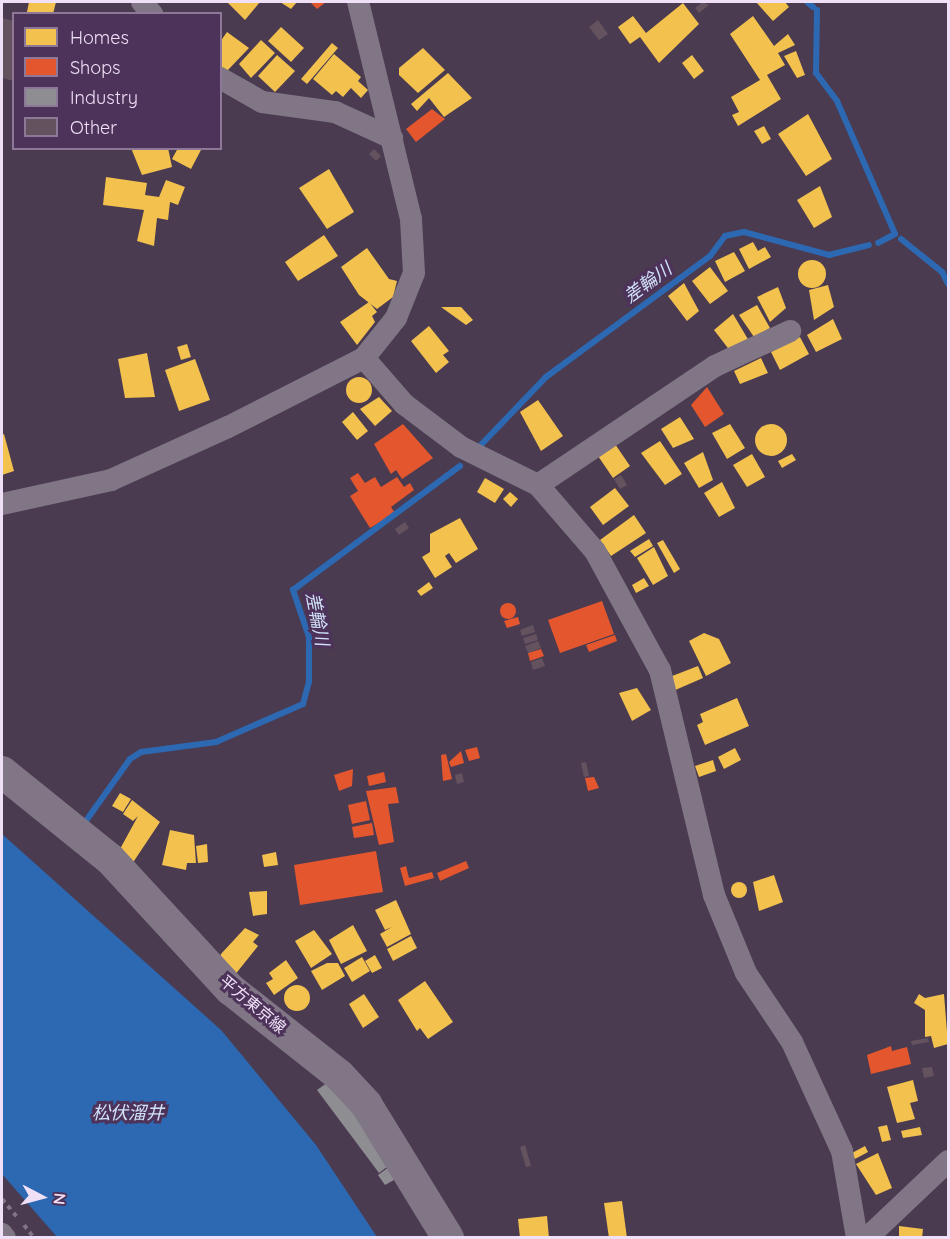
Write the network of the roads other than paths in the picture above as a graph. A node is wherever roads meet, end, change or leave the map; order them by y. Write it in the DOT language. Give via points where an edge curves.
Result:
graph roads {
  1 [pos="358,2"];
  2 [pos="222,79"];
  3 [pos="392,138"];
  4 [pos="790,331"];
  5 [pos="364,358"];
  6 [pos="538,485"];
  7 [pos="2,504"];
  8 [pos="2,772"];
  9 [pos="948,1161"];
  10 [pos="2,1234"];
  11 [pos="5,1238"];
  12 [pos="448,1238"];
  13 [pos="856,1238"];
  14 [pos="867,1238"];
  1 -- 3 [label="street"];
  2 -- 3 [label="street" via="262,102 335,112"];
  3 -- 5 [label="street" via="404,174 414,273 396,318"];
  4 -- 6 [label="street" via="715,366"];
  5 -- 6 [label="street" via="404,404 461,447"];
  5 -- 7 [label="street" via="111,480"];
  6 -- 13 [label="street" via="595,551 660,670 714,895 747,973 792,1042 842,1151"];
  8 -- 12 [label="main road, 平方東京線" via="110,859 230,989 339,1074 378,1122"];
  9 -- 14 [label="street"];
  10 -- 11 [label="street"];
}
